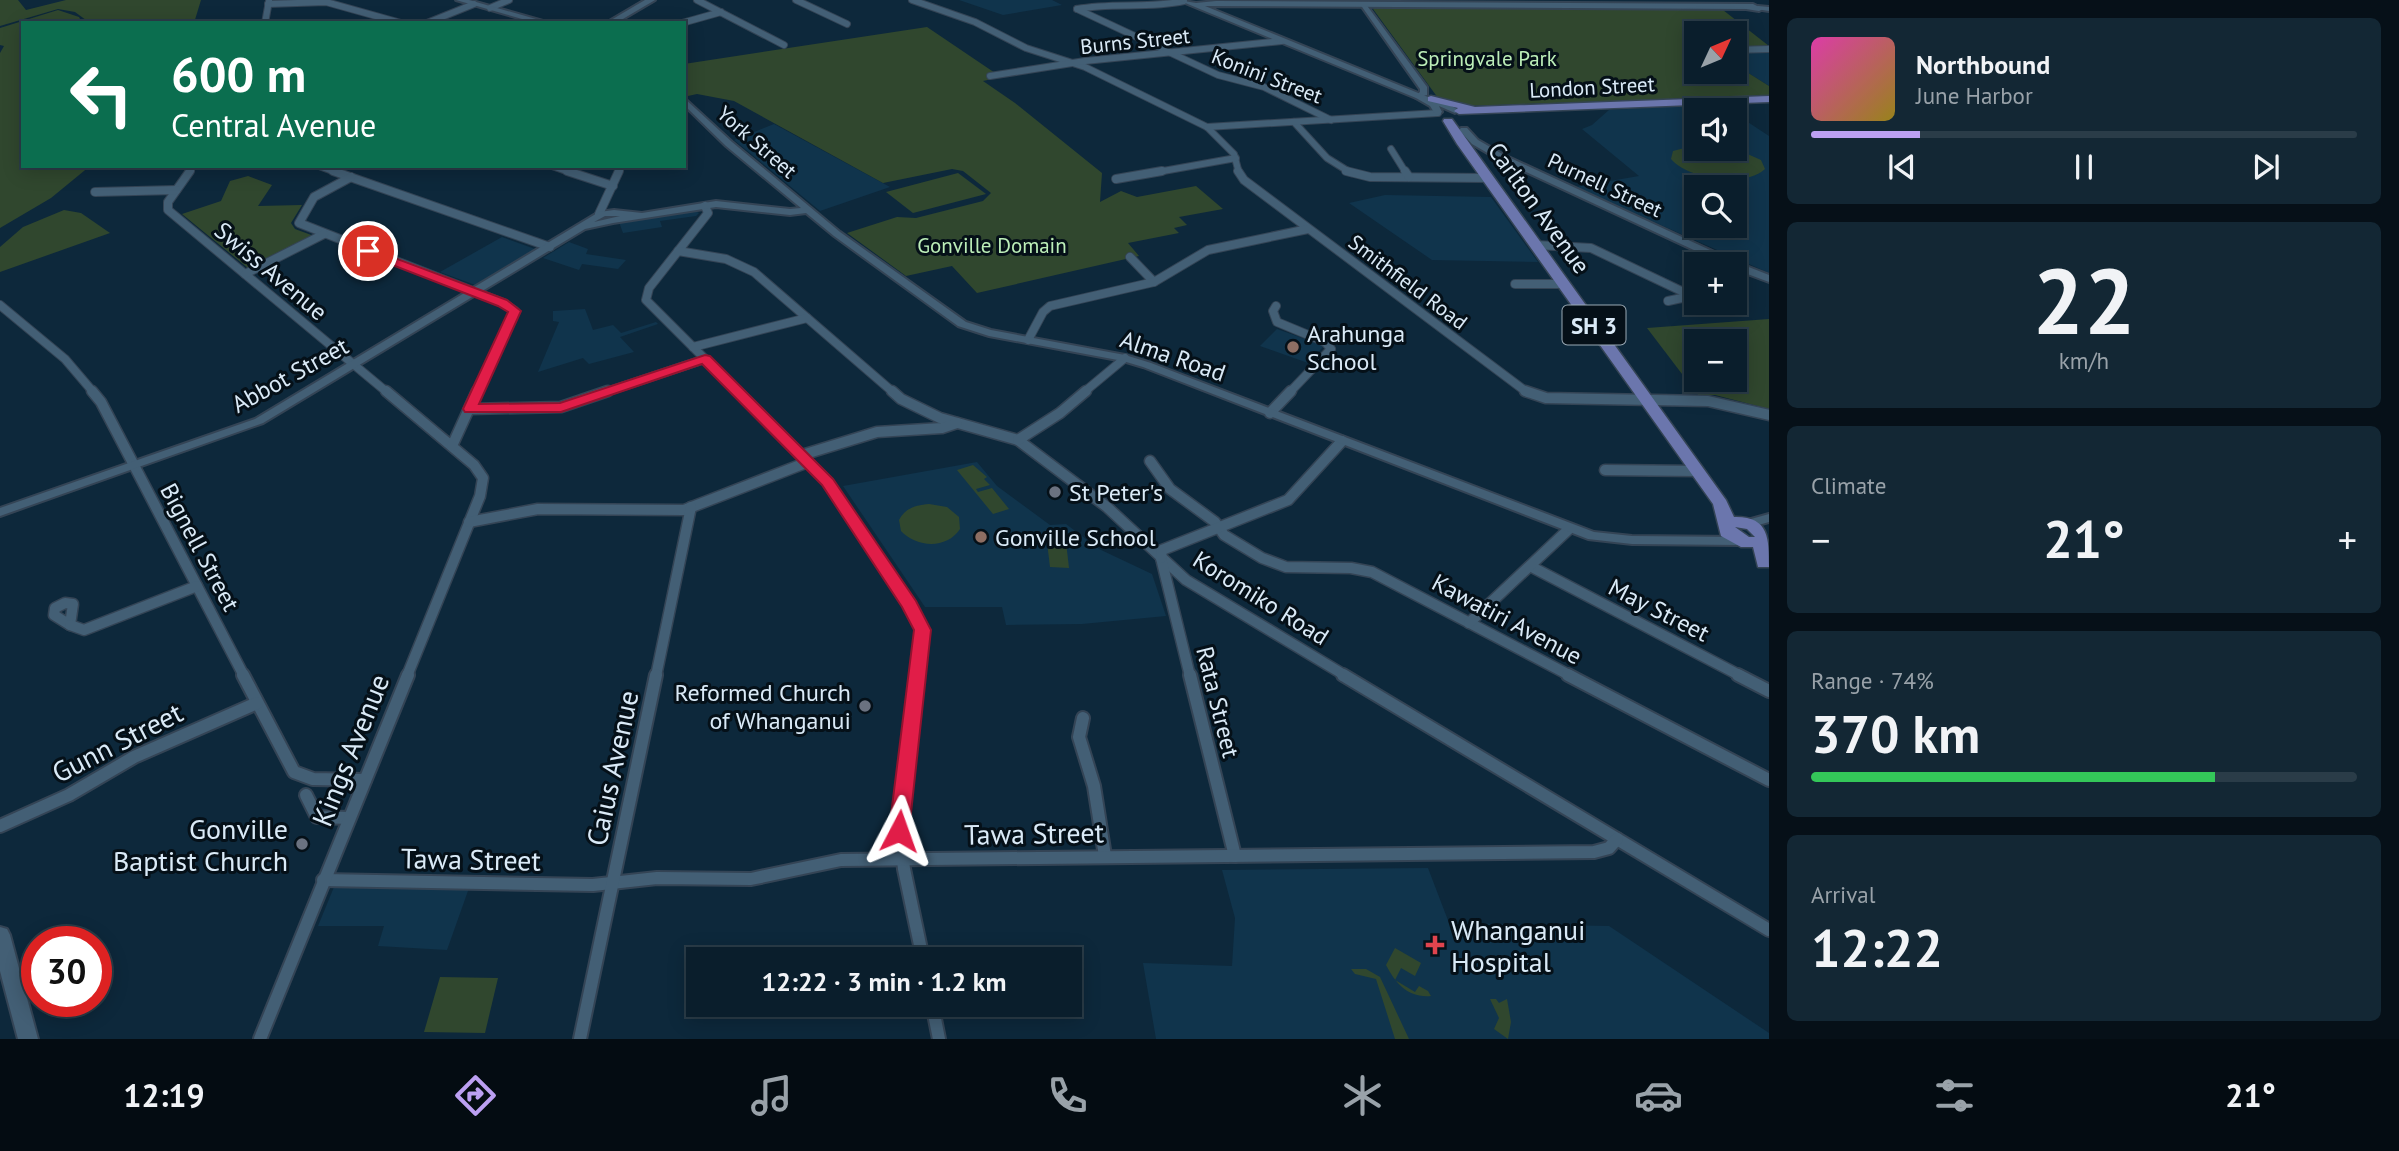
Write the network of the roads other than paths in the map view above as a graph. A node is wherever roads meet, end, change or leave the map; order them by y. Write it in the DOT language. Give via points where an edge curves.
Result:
graph roads {
  1 [pos="460,0"];
  2 [pos="509,0"];
  3 [pos="651,0"];
  4 [pos="697,0"];
  5 [pos="796,0"];
  6 [pos="912,0"];
  7 [pos="1183,0"];
  8 [pos="1741,0"];
  9 [pos="269,2"];
  10 [pos="1216,2"];
  11 [pos="1333,2"];
  12 [pos="1472,3"];
  13 [pos="1607,3"];
  14 [pos="474,4"];
  15 [pos="1363,4"];
  16 [pos="1196,5"];
  17 [pos="490,8"];
  18 [pos="1753,8"];
  19 [pos="1769,9"];
  20 [pos="720,12"];
  21 [pos="1769,17"];
  22 [pos="265,21"];
  23 [pos="394,21"];
  24 [pos="432,21"];
  25 [pos="539,21"];
  26 [pos="614,21"];
  27 [pos="686,22"];
  28 [pos="847,24"];
  29 [pos="1282,41"];
  30 [pos="784,45"];
  31 [pos="1769,49"];
  32 [pos="1747,50"];
  33 [pos="1170,53"];
  34 [pos="1075,64"];
  35 [pos="990,76"];
  36 [pos="1419,96"];
  37 [pos="1431,99"];
  38 [pos="1769,99"];
  39 [pos="686,102"];
  40 [pos="1457,110"];
  41 [pos="1501,111"];
  42 [pos="1442,116"];
  43 [pos="1331,120"];
  44 [pos="1294,122"];
  45 [pos="1467,122"];
  46 [pos="1207,127"];
  47 [pos="1391,149"];
  48 [pos="1467,149"];
  49 [pos="1500,157"];
  50 [pos="1236,158"];
  51 [pos="192,168"];
  52 [pos="325,168"];
  53 [pos="558,168"];
  54 [pos="620,168"];
  55 [pos="618,175"];
  56 [pos="351,177"];
  57 [pos="1409,177"];
  58 [pos="1488,178"];
  59 [pos="591,179"];
  60 [pos="1116,179"];
  61 [pos="613,186"];
  62 [pos="176,190"];
  63 [pos="95,192"];
  64 [pos="705,206"];
  65 [pos="808,210"];
  66 [pos="606,214"];
  67 [pos="1308,229"];
  68 [pos="324,234"];
  69 [pos="1536,245"];
  70 [pos="550,247"];
  71 [pos="678,251"];
  72 [pos="1705,252"];
  73 [pos="1130,257"];
  74 [pos="1747,270"];
  75 [pos="244,274"];
  76 [pos="1769,279"];
  77 [pos="1154,282"];
  78 [pos="1515,284"];
  79 [pos="1564,284"];
  80 [pos="475,292"];
  81 [pos="1684,292"];
  82 [pos="1684,299"];
  83 [pos="1668,301"];
  84 [pos="0,305"];
  85 [pos="1276,306"];
  86 [pos="4,314"];
  87 [pos="807,318"];
  88 [pos="1028,340"];
  89 [pos="693,347"];
  90 [pos="1125,358"];
  91 [pos="705,359"];
  92 [pos="353,365"];
  93 [pos="1647,400"];
  94 [pos="470,409"];
  95 [pos="1270,413"];
  96 [pos="1769,415"];
  97 [pos="957,423"];
  98 [pos="1018,440"];
  99 [pos="1342,441"];
  100 [pos="452,446"];
  101 [pos="805,458"];
  102 [pos="1150,461"];
  103 [pos="133,466"];
  104 [pos="1605,470"];
  105 [pos="1698,471"];
  106 [pos="483,478"];
  107 [pos="1721,503"];
  108 [pos="691,507"];
  109 [pos="0,512"];
  110 [pos="1769,518"];
  111 [pos="469,522"];
  112 [pos="1746,523"];
  113 [pos="1727,526"];
  114 [pos="1219,528"];
  115 [pos="1569,529"];
  116 [pos="1764,537"];
  117 [pos="1710,540"];
  118 [pos="1741,541"];
  119 [pos="1161,558"];
  120 [pos="1530,566"];
  121 [pos="1767,566"];
  122 [pos="197,586"];
  123 [pos="1469,623"];
  124 [pos="70,626"];
  125 [pos="1769,691"];
  126 [pos="257,703"];
  127 [pos="1083,718"];
  128 [pos="365,780"];
  129 [pos="1769,780"];
  130 [pos="306,795"];
  131 [pos="349,818"];
  132 [pos="0,826"];
  133 [pos="1617,839"];
  134 [pos="1105,856"];
  135 [pos="1235,856"];
  136 [pos="902,859"];
  137 [pos="323,880"];
  138 [pos="612,884"];
  139 [pos="1769,930"];
  140 [pos="0,935"];
  141 [pos="920,947"];
  142 [pos="935,1017"];
  143 [pos="28,1039"];
  144 [pos="260,1039"];
  145 [pos="580,1039"];
  146 [pos="939,1039"];
  1 -- 14 [label="main road"];
  2 -- 17 [label="street"];
  3 -- 26 [label="main road"];
  4 -- 20 [label="street"];
  5 -- 28 [label="street"];
  6 -- 34 [label="street, Smithfield Road"];
  7 -- 16 [label="main road"];
  7 -- 33 [label="street, Konini Street" via="1113,2 1077,9"];
  8 -- 18 [label="street"];
  9 -- 22 [label="street"];
  9 -- 23 [label="street" via="326,2"];
  10 -- 11 [label="main road"];
  10 -- 16 [label="main road"];
  11 -- 15 [label="main road"];
  12 -- 13 [label="main road"];
  12 -- 15 [label="main road"];
  13 -- 18 [label="main road"];
  14 -- 17 [label="main road"];
  14 -- 24 [label="street"];
  15 -- 36 [label="street" via="1424,89"];
  16 -- 29 [label="main road"];
  17 -- 25 [label="main road"];
  18 -- 19 [label="street"];
  18 -- 21 [label="main road"];
  20 -- 27 [label="street"];
  20 -- 30 [label="street"];
  29 -- 33 [label="street, Burns Street"];
  29 -- 36 [label="main road"];
  31 -- 32 [label="street"];
  33 -- 34 [label="street, Burns Street"];
  33 -- 43 [label="street, Konini Street" via="1218,75 1264,87"];
  34 -- 35 [label="street, Burns Street"];
  34 -- 46 [label="street, Smithfield Road"];
  36 -- 37 [label="main road"];
  36 -- 42 [label="main road"];
  37 -- 40 [label="main road"];
  37 -- 41 [label="highway"];
  38 -- 41 [label="highway, London Street"];
  39 -- 65 [label="street, York Street"];
  40 -- 41 [label="highway, London Street"];
  40 -- 42 [label="highway, London Street"];
  40 -- 45 [label="highway"];
  41 -- 45 [label="highway, London Street"];
  42 -- 43 [label="street"];
  42 -- 45 [label="highway, London Street"];
  42 -- 48 [label="highway, Carlton Avenue / SH 3"];
  43 -- 44 [label="street"];
  44 -- 46 [label="street"];
  44 -- 57 [label="street" via="1341,170 1364,177"];
  45 -- 48 [label="highway, Carlton Avenue"];
  45 -- 49 [label="main road, Purnell Street" via="1475,142"];
  46 -- 50 [label="street, Smithfield Road"];
  47 -- 57 [label="street"];
  48 -- 49 [label="main road, Purnell Street"];
  48 -- 58 [label="highway, Carlton Avenue / SH 3"];
  49 -- 72 [label="main road, Purnell Street"];
  50 -- 60 [label="street"];
  50 -- 67 [label="street, Smithfield Road" via="1244,180"];
  51 -- 62 [label="street"];
  52 -- 56 [label="street"];
  53 -- 59 [label="street"];
  54 -- 55 [label="street"];
  55 -- 59 [label="street"];
  55 -- 61 [label="street"];
  56 -- 68 [label="street" via="319,193 300,218 301,225"];
  56 -- 70 [label="street"];
  57 -- 58 [label="street"];
  58 -- 69 [label="highway, Carlton Avenue / SH 3"];
  59 -- 61 [label="street"];
  61 -- 66 [label="street"];
  62 -- 63 [label="street"];
  62 -- 75 [label="street, Swiss Avenue" via="166,205 168,210"];
  64 -- 65 [label="street" via="734,204 795,213"];
  64 -- 66 [label="street" via="640,215"];
  64 -- 71 [label="street" via="708,213"];
  65 -- 88 [label="street, Alma Road" via="962,324"];
  66 -- 70 [label="street, Abbot Street"];
  67 -- 77 [label="street" via="1208,250"];
  67 -- 93 [label="street, Smithfield Road" via="1530,395"];
  68 -- 75 [label="street"];
  68 -- 80 [label="street"];
  69 -- 79 [label="highway, Carlton Avenue / SH 3"];
  69 -- 81 [label="street" via="1591,248"];
  70 -- 80 [label="street, Abbot Street"];
  71 -- 87 [label="street, Koromiko Road" via="726,259 754,272"];
  71 -- 89 [label="street" via="646,296"];
  73 -- 77 [label="street"];
  74 -- 76 [label="main road, Purnell Street"];
  75 -- 92 [label="street, Swiss Avenue"];
  77 -- 88 [label="street" via="1050,306"];
  78 -- 79 [label="street"];
  79 -- 93 [label="highway, Carlton Avenue / SH 3"];
  80 -- 92 [label="street, Abbot Street"];
  80 -- 94 [label="street" via="514,311"];
  82 -- 83 [label="street"];
  84 -- 86 [label="street, Bignell Street"];
  85 -- 95 [label="street" via="1277,322 1325,342 1331,349"];
  86 -- 103 [label="street, Bignell Street" via="65,359 100,402"];
  87 -- 89 [label="street"];
  87 -- 97 [label="street, Koromiko Road" via="901,399"];
  88 -- 90 [label="street, Alma Road"];
  89 -- 91 [label="street"];
  90 -- 95 [label="street, Alma Road"];
  90 -- 98 [label="street" via="1060,413"];
  91 -- 94 [label="street" via="561,407"];
  91 -- 101 [label="street"];
  92 -- 100 [label="street, Swiss Avenue"];
  92 -- 103 [label="street, Abbot Street" via="259,421"];
  93 -- 96 [label="street, Smithfield Road" via="1708,401"];
  93 -- 105 [label="highway, Carlton Avenue / SH 3"];
  94 -- 100 [label="street"];
  95 -- 99 [label="street, Alma Road"];
  97 -- 98 [label="street, Koromiko Road"];
  97 -- 101 [label="street" via="877,432"];
  98 -- 119 [label="street, Koromiko Road" via="1107,507"];
  99 -- 114 [label="street" via="1288,500"];
  99 -- 115 [label="street, Alma Road"];
  100 -- 106 [label="street, Swiss Avenue"];
  101 -- 108 [label="street"];
  101 -- 136 [label="street" via="831,486 922,630 900,813"];
  102 -- 114 [label="street, Kawatiri Avenue" via="1169,491"];
  103 -- 109 [label="street, Abbot Street"];
  103 -- 122 [label="street, Bignell Street"];
  104 -- 105 [label="street"];
  105 -- 107 [label="highway, Carlton Avenue / SH 3"];
  106 -- 111 [label="street, Kings Avenue"];
  107 -- 112 [label="highway, Carlton Avenue / SH 3"];
  107 -- 113 [label="highway, Carlton Avenue / SH 3"];
  108 -- 111 [label="street" via="538,509"];
  108 -- 138 [label="street, Caius Avenue"];
  110 -- 112 [label="street"];
  111 -- 128 [label="street, Kings Avenue"];
  112 -- 113 [label="highway"];
  112 -- 116 [label="highway, SH 3"];
  113 -- 117 [label="street"];
  113 -- 118 [label="highway" via="1730,535"];
  114 -- 119 [label="street" via="1162,550"];
  114 -- 123 [label="street, Kawatiri Avenue" via="1275,564 1372,572"];
  115 -- 117 [label="street, Alma Road" via="1611,539"];
  115 -- 120 [label="street"];
  116 -- 118 [label="highway" via="1752,543"];
  116 -- 121 [label="highway"];
  117 -- 118 [label="street, Alma Road"];
  118 -- 121 [label="highway"];
  119 -- 133 [label="street, Koromiko Road" via="1186,580"];
  119 -- 135 [label="street, Rata Street"];
  120 -- 123 [label="street"];
  120 -- 125 [label="street, May Street"];
  122 -- 124 [label="street" via="92,628"];
  122 -- 126 [label="street, Bignell Street"];
  123 -- 129 [label="street, Kawatiri Avenue"];
  126 -- 128 [label="street, Bignell Street" via="298,775"];
  126 -- 132 [label="street, Gunn Street" via="134,757 69,795"];
  127 -- 134 [label="street" via="1079,737 1094,786"];
  128 -- 131 [label="street, Kings Avenue"];
  130 -- 131 [label="street" via="317,817"];
  131 -- 137 [label="street, Kings Avenue"];
  133 -- 135 [label="street, Tawa Street" via="1609,848 1594,852"];
  133 -- 139 [label="street, Koromiko Road"];
  134 -- 135 [label="street, Tawa Street"];
  134 -- 136 [label="street, Tawa Street"];
  136 -- 138 [label="street, Tawa Street" via="841,860 751,879 657,878"];
  136 -- 141 [label="street"];
  137 -- 138 [label="street, Tawa Street"];
  137 -- 144 [label="street, Kings Avenue"];
  138 -- 145 [label="street, Caius Avenue"];
  140 -- 143 [label="main road"];
  142 -- 146 [label="street"];
}
